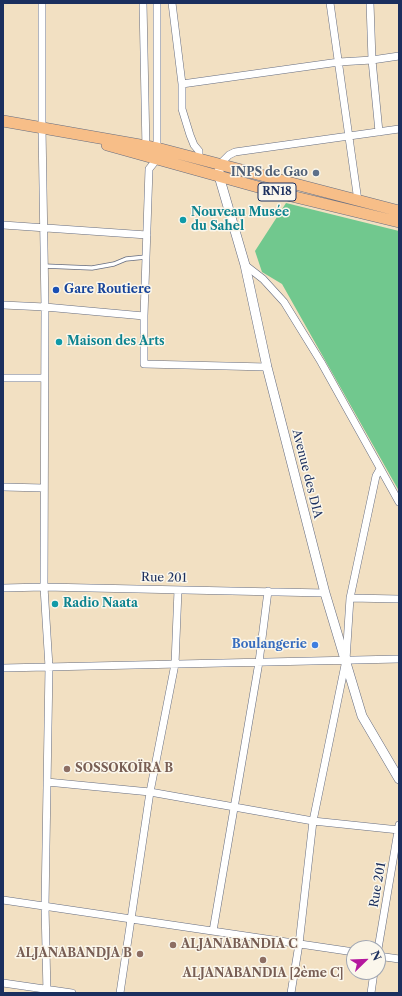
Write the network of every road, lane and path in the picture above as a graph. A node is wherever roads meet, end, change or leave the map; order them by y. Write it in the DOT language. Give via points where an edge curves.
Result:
graph roads {
  1 [pos="42,3"];
  2 [pos="143,3"];
  3 [pos="157,3"];
  4 [pos="172,3"];
  5 [pos="330,3"];
  6 [pos="370,3"];
  7 [pos="399,56"];
  8 [pos="372,60"];
  9 [pos="339,62"];
  10 [pos="182,84"];
  11 [pos="3,121"];
  12 [pos="42,128"];
  13 [pos="399,129"];
  14 [pos="379,132"];
  15 [pos="349,136"];
  16 [pos="151,152"];
  17 [pos="199,159"];
  18 [pos="219,170"];
  19 [pos="358,201"];
  20 [pos="399,211"];
  21 [pos="399,222"];
  22 [pos="3,225"];
  23 [pos="44,228"];
  24 [pos="147,235"];
  25 [pos="146,257"];
  26 [pos="245,265"];
  27 [pos="44,266"];
  28 [pos="3,305"];
  29 [pos="45,307"];
  30 [pos="144,316"];
  31 [pos="268,367"];
  32 [pos="3,378"];
  33 [pos="44,378"];
  34 [pos="380,469"];
  35 [pos="3,486"];
  36 [pos="44,488"];
  37 [pos="399,502"];
  38 [pos="44,587"];
  39 [pos="3,588"];
  40 [pos="178,590"];
  41 [pos="268,591"];
  42 [pos="325,592"];
  43 [pos="350,598"];
  44 [pos="399,599"];
  45 [pos="399,659"];
  46 [pos="346,660"];
  47 [pos="259,662"];
  48 [pos="175,664"];
  49 [pos="49,667"];
  50 [pos="3,668"];
  51 [pos="399,779"];
  52 [pos="47,782"];
  53 [pos="150,792"];
  54 [pos="235,806"];
  55 [pos="313,821"];
  56 [pos="399,829"];
  57 [pos="3,900"];
  58 [pos="45,906"];
  59 [pos="131,919"];
  60 [pos="213,931"];
  61 [pos="380,940"];
  62 [pos="299,944"];
  63 [pos="346,951"];
  64 [pos="386,957"];
  65 [pos="399,959"];
  66 [pos="373,980"];
  67 [pos="3,983"];
  68 [pos="47,991"];
  69 [pos="72,993"];
  70 [pos="120,993"];
  71 [pos="291,993"];
  72 [pos="371,993"];
  1 -- 12 [label="street"];
  2 -- 16 [label="street"];
  3 -- 16 [label="street"];
  4 -- 10 [label="street"];
  5 -- 9 [label="street"];
  6 -- 8 [label="street"];
  7 -- 8 [label="street"];
  8 -- 9 [label="street"];
  8 -- 14 [label="street"];
  9 -- 10 [label="street"];
  9 -- 15 [label="street"];
  10 -- 17 [label="street" via="185,123 194,146 199,151"];
  11 -- 12 [label="main road, RN18"];
  12 -- 16 [label="main road, RN18"];
  12 -- 23 [label="street"];
  13 -- 14 [label="street"];
  14 -- 15 [label="street"];
  15 -- 18 [label="street" via="235,152 229,155"];
  15 -- 19 [label="street"];
  16 -- 17 [label="main road, RN18"];
  16 -- 18 [label="main road, RN18"];
  16 -- 24 [label="street"];
  17 -- 18 [label="main road, RN18"];
  18 -- 19 [label="main road, RN18"];
  18 -- 21 [label="main road, RN18" via="284,194"];
  18 -- 26 [label="street, Avenue des DIA"];
  19 -- 20 [label="main road, RN18"];
  22 -- 23 [label="street"];
  23 -- 24 [label="street"];
  23 -- 27 [label="street"];
  24 -- 25 [label="street"];
  25 -- 27 [label="lane" via="92,268"];
  25 -- 30 [label="street"];
  26 -- 31 [label="street, Avenue des DIA"];
  26 -- 34 [label="street" via="263,279 284,302 321,362"];
  27 -- 29 [label="street"];
  28 -- 29 [label="street"];
  29 -- 30 [label="street"];
  29 -- 33 [label="street"];
  30 -- 31 [label="street" via="144,364"];
  31 -- 42 [label="street, Avenue des DIA"];
  32 -- 33 [label="street"];
  33 -- 36 [label="street"];
  34 -- 37 [label="street"];
  34 -- 43 [label="street" via="376,476"];
  35 -- 36 [label="street"];
  36 -- 38 [label="street"];
  38 -- 39 [label="street, Rue 201"];
  38 -- 40 [label="street, Rue 201"];
  38 -- 49 [label="street"];
  40 -- 41 [label="street, Rue 201"];
  40 -- 48 [label="street"];
  41 -- 42 [label="street, Rue 201"];
  41 -- 47 [label="street"];
  42 -- 46 [label="street, Avenue des DIA"];
  43 -- 44 [label="street"];
  43 -- 46 [label="street"];
  45 -- 46 [label="street"];
  46 -- 47 [label="street"];
  46 -- 51 [label="street, Avenue des DIA" via="362,716"];
  46 -- 55 [label="street"];
  47 -- 48 [label="street"];
  47 -- 54 [label="street"];
  48 -- 49 [label="street"];
  48 -- 53 [label="street"];
  49 -- 50 [label="street"];
  49 -- 52 [label="street"];
  52 -- 53 [label="street"];
  52 -- 58 [label="street"];
  53 -- 54 [label="street"];
  53 -- 59 [label="street"];
  54 -- 55 [label="street"];
  54 -- 60 [label="street"];
  55 -- 56 [label="street"];
  55 -- 62 [label="street"];
  56 -- 61 [label="street, Rue 201"];
  57 -- 58 [label="street"];
  58 -- 59 [label="street"];
  58 -- 68 [label="street"];
  59 -- 60 [label="street"];
  59 -- 70 [label="street"];
  60 -- 62 [label="street"];
  62 -- 63 [label="street"];
  62 -- 71 [label="street"];
  64 -- 65 [label="street"];
  66 -- 72 [label="street"];
  67 -- 68 [label="street"];
  68 -- 69 [label="street"];
}
